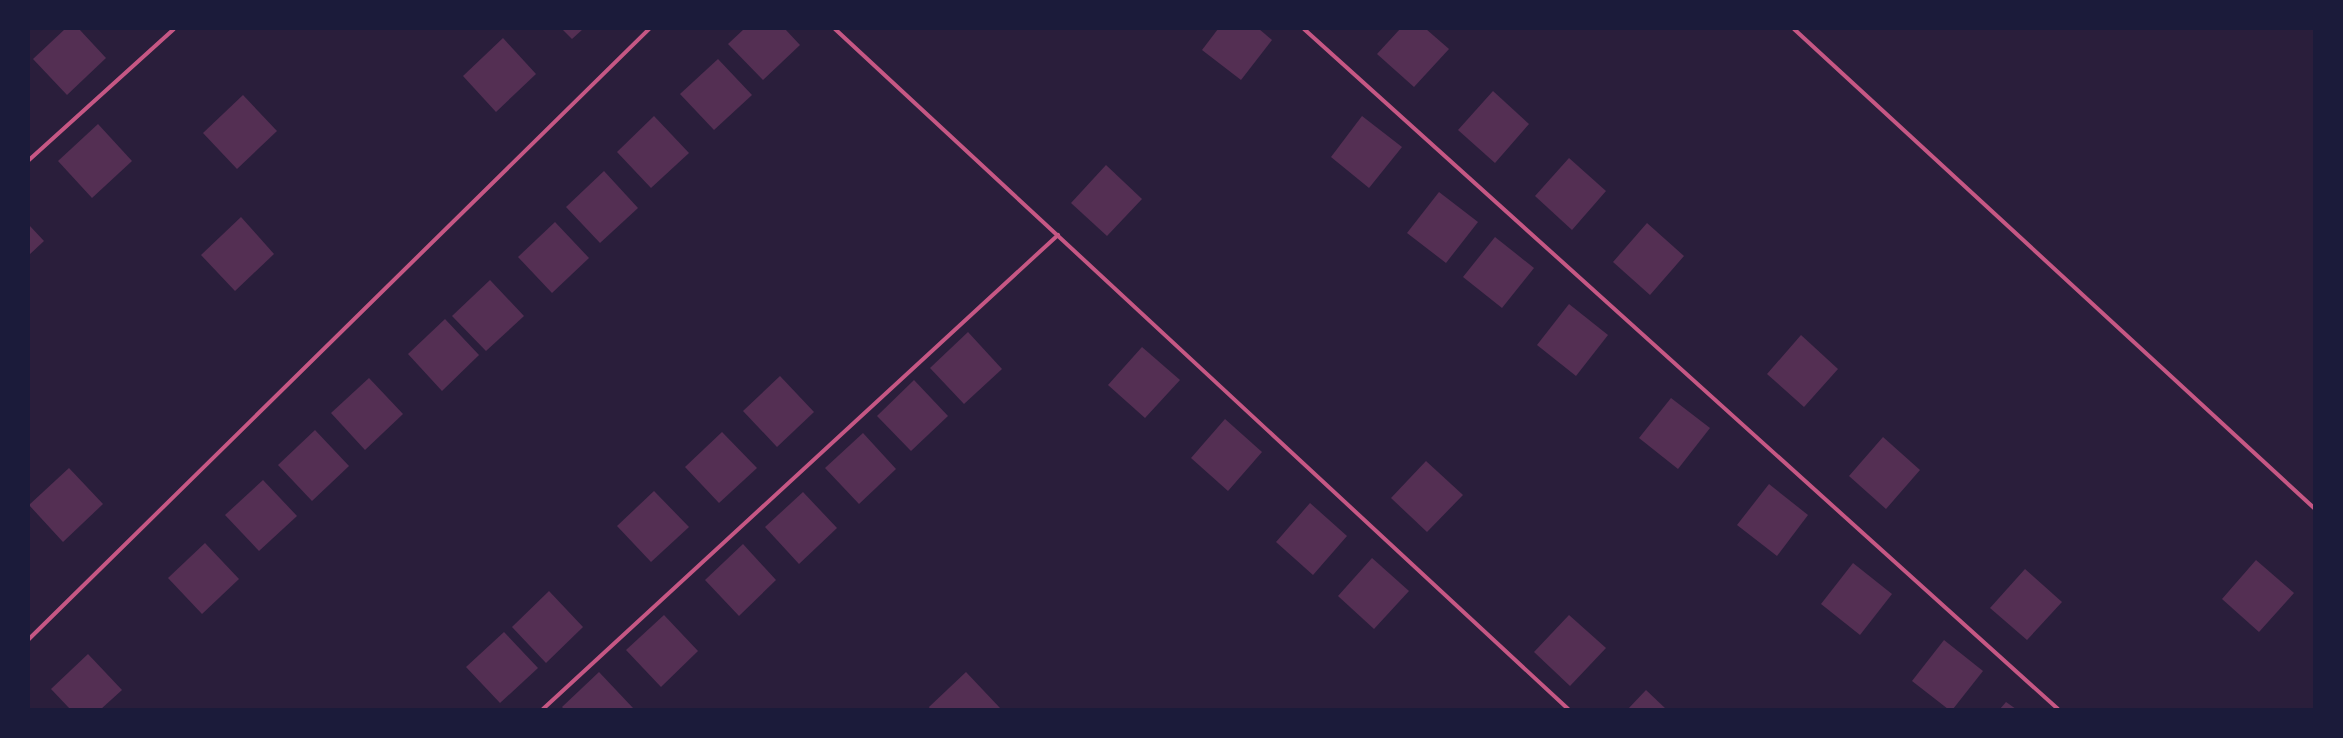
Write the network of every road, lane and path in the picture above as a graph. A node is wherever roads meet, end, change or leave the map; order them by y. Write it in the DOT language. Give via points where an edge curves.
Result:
graph roads {
  1 [pos="174,29"];
  2 [pos="649,29"];
  3 [pos="835,29"];
  4 [pos="1304,29"];
  5 [pos="1794,29"];
  6 [pos="29,160"];
  7 [pos="1058,235"];
  8 [pos="2314,508"];
  9 [pos="29,639"];
  10 [pos="543,709"];
  11 [pos="1568,709"];
  12 [pos="2058,709"];
  1 -- 6 [label="lane"];
  2 -- 9 [label="lane"];
  3 -- 7 [label="lane"];
  4 -- 12 [label="lane"];
  5 -- 8 [label="lane"];
  7 -- 10 [label="lane"];
  7 -- 11 [label="lane"];
}
